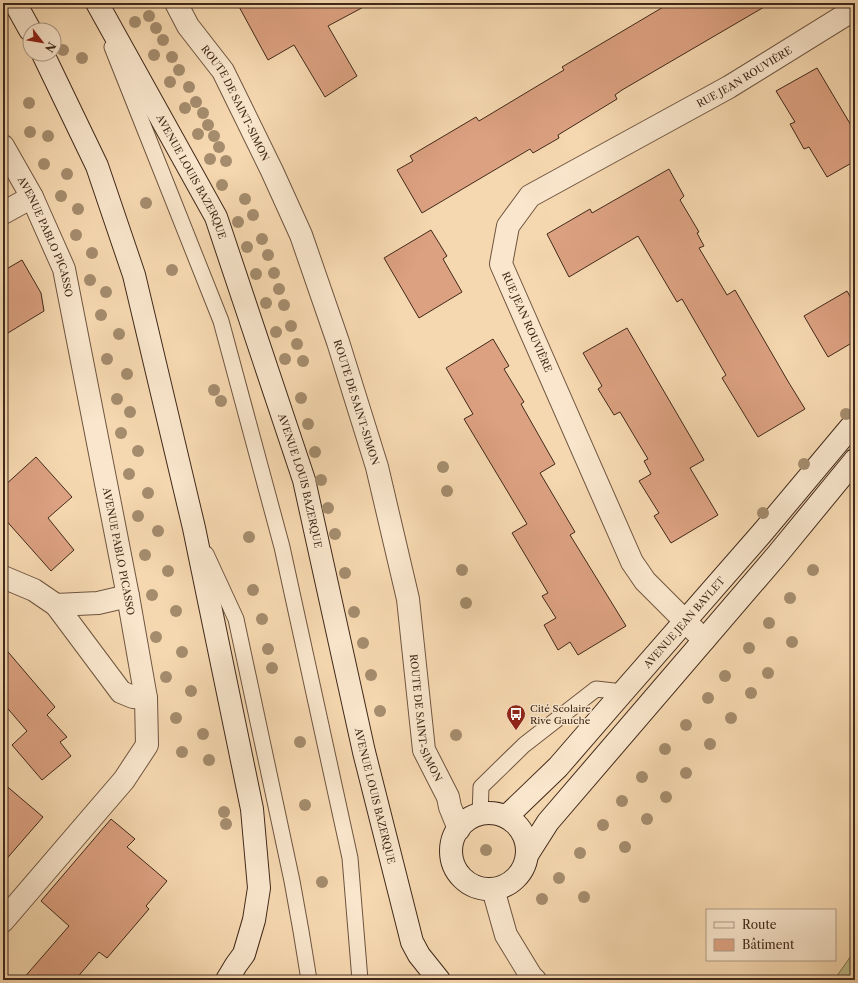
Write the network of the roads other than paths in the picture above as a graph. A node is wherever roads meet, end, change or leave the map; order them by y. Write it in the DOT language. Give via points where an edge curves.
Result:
graph roads {
  1 [pos="15,3"];
  2 [pos="95,3"];
  3 [pos="176,3"];
  4 [pos="855,9"];
  5 [pos="26,22"];
  6 [pos="47,62"];
  7 [pos="3,146"];
  8 [pos="32,197"];
  9 [pos="3,213"];
  10 [pos="855,422"];
  11 [pos="855,460"];
  12 [pos="194,528"];
  13 [pos="3,576"];
  14 [pos="128,596"];
  15 [pos="56,605"];
  16 [pos="686,621"];
  17 [pos="704,640"];
  18 [pos="622,692"];
  19 [pos="146,698"];
  20 [pos="480,815"];
  21 [pos="506,817"];
  22 [pos="459,829"];
  23 [pos="527,854"];
  24 [pos="493,889"];
  25 [pos="3,921"];
  26 [pos="227,980"];
  27 [pos="309,980"];
  28 [pos="360,980"];
  29 [pos="439,980"];
  30 [pos="536,980"];
  1 -- 5 [label="street"];
  2 -- 28 [label="lane" via="223,329 282,547 350,858"];
  2 -- 29 [label="street, AVENUE LOUIS BAZERQUE" via="216,217 304,480 364,752 412,942"];
  3 -- 22 [label="street, ROUTE DE SAINT-SIMON" via="188,26 223,70 275,178 301,235 338,342 378,467 408,599 424,750 445,790"];
  4 -- 16 [label="street, RUE JEAN ROUVIÈRE" via="729,87 530,196 508,226 502,264 632,562 645,581"];
  6 -- 12 [label="street" via="98,166 134,275"];
  7 -- 8 [label="street, AVENUE PABLO PICASSO"];
  8 -- 9 [label="street"];
  8 -- 14 [label="street, AVENUE PABLO PICASSO" via="64,270"];
  10 -- 16 [label="street, AVENUE JEAN BAYLET"];
  11 -- 17 [label="street"];
  12 -- 26 [label="street" via="252,809 259,888 254,920 244,954"];
  12 -- 27 [label="lane" via="236,619 292,881"];
  13 -- 15 [label="street" via="34,590"];
  14 -- 15 [label="street" via="98,603"];
  14 -- 19 [label="street, AVENUE PABLO PICASSO"];
  15 -- 19 [label="street" via="121,692 133,697"];
  16 -- 17 [label="street, RUE JEAN ROUVIÈRE"];
  16 -- 18 [label="street, AVENUE JEAN BAYLET"];
  17 -- 23 [label="street" via="548,822"];
  18 -- 20 [label="lane" via="596,689 524,745 481,787"];
  18 -- 21 [label="street, AVENUE JEAN BAYLET" via="558,767"];
  19 -- 25 [label="street, AVENUE PABLO PICASSO" via="147,745 124,780"];
  20 -- 21 [label="street" via="489,813"];
  20 -- 22 [label="street" via="468,820"];
  21 -- 23 [label="street" via="516,824 522,833 527,843"];
  22 -- 24 [label="street" via="453,840 452,852 454,864 460,875 469,883"];
  23 -- 24 [label="street" via="520,874 508,884"];
  24 -- 30 [label="street" via="506,935"];
}
